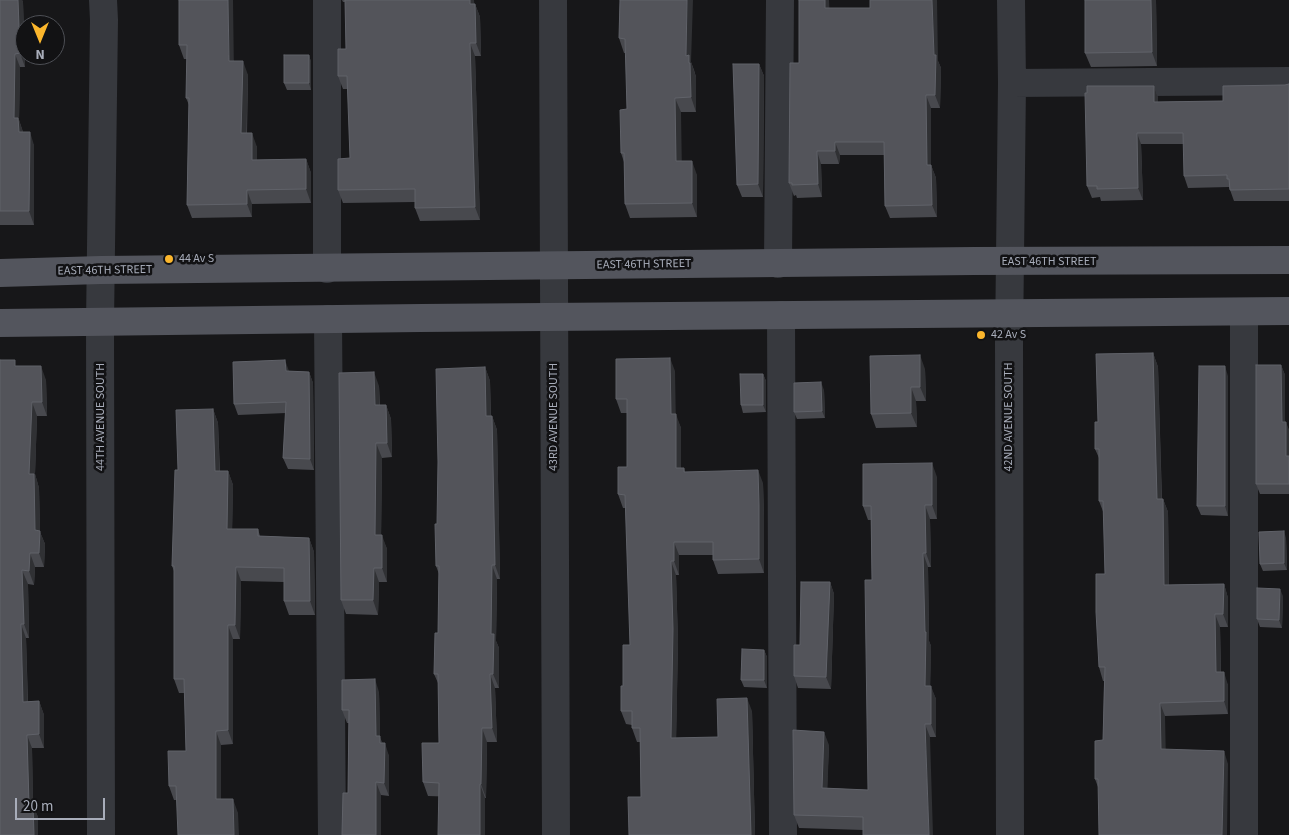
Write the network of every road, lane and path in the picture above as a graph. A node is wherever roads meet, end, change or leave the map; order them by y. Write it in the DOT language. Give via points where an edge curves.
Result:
graph roads {
  1 [pos="102,0"];
  2 [pos="327,0"];
  3 [pos="553,0"];
  4 [pos="780,0"];
  5 [pos="1011,0"];
  6 [pos="1289,81"];
  7 [pos="1012,83"];
  8 [pos="1289,260"];
  9 [pos="1011,262"];
  10 [pos="778,264"];
  11 [pos="555,266"];
  12 [pos="327,269"];
  13 [pos="101,270"];
  14 [pos="0,273"];
  15 [pos="1289,311"];
  16 [pos="1244,312"];
  17 [pos="1010,314"];
  18 [pos="781,315"];
  19 [pos="554,317"];
  20 [pos="328,319"];
  21 [pos="100,323"];
  22 [pos="0,324"];
  23 [pos="102,835"];
  24 [pos="332,835"];
  25 [pos="556,835"];
  26 [pos="783,835"];
  27 [pos="1010,835"];
  28 [pos="1244,835"];
  1 -- 13 [label="street, 44TH AVENUE SOUTH"];
  2 -- 12 [label="street"];
  3 -- 11 [label="street, 43RD AVENUE SOUTH"];
  4 -- 10 [label="street"];
  5 -- 7 [label="street, 42ND AVENUE SOUTH"];
  6 -- 7 [label="street"];
  7 -- 9 [label="street, 42ND AVENUE SOUTH"];
  8 -- 9 [label="main road, EAST 46TH STREET"];
  9 -- 10 [label="main road, EAST 46TH STREET"];
  9 -- 17 [label="street, 42ND AVENUE SOUTH"];
  10 -- 11 [label="main road, EAST 46TH STREET"];
  11 -- 12 [label="main road, EAST 46TH STREET"];
  11 -- 19 [label="street, 43RD AVENUE SOUTH"];
  12 -- 13 [label="main road, EAST 46TH STREET"];
  13 -- 14 [label="main road, EAST 46TH STREET"];
  13 -- 21 [label="street, 44TH AVENUE SOUTH"];
  15 -- 16 [label="main road"];
  16 -- 17 [label="main road"];
  16 -- 28 [label="street"];
  17 -- 18 [label="main road"];
  17 -- 27 [label="street, 42ND AVENUE SOUTH"];
  18 -- 19 [label="main road"];
  18 -- 26 [label="street"];
  19 -- 20 [label="main road"];
  19 -- 25 [label="street, 43RD AVENUE SOUTH"];
  20 -- 21 [label="main road"];
  20 -- 24 [label="street"];
  21 -- 22 [label="main road"];
  21 -- 23 [label="street, 44TH AVENUE SOUTH"];
}
